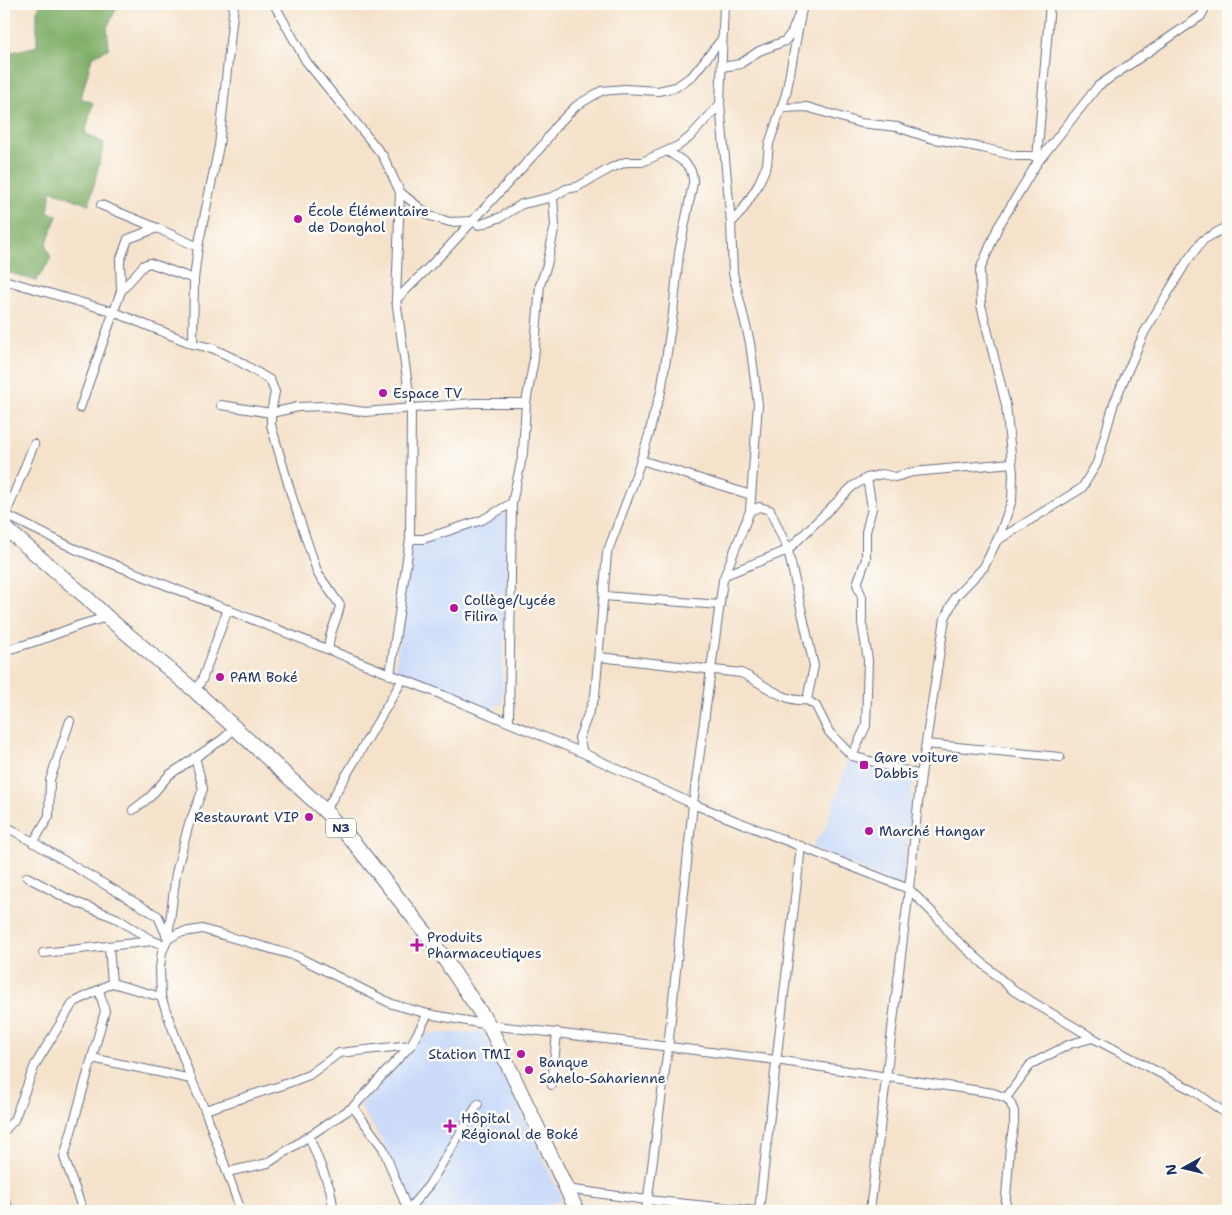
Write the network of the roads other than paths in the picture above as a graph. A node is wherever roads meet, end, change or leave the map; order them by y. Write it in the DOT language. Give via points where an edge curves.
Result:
graph roads {
  1 [pos="234,4"];
  2 [pos="274,4"];
  3 [pos="724,4"];
  4 [pos="1050,4"];
  5 [pos="1207,4"];
  6 [pos="802,6"];
  7 [pos="722,39"];
  8 [pos="722,67"];
  9 [pos="720,104"];
  10 [pos="782,108"];
  11 [pos="667,151"];
  12 [pos="1037,159"];
  13 [pos="400,192"];
  14 [pos="553,197"];
  15 [pos="101,205"];
  16 [pos="473,221"];
  17 [pos="731,223"];
  18 [pos="1228,226"];
  19 [pos="157,228"];
  20 [pos="198,247"];
  21 [pos="194,279"];
  22 [pos="4,280"];
  23 [pos="121,291"];
  24 [pos="396,300"];
  25 [pos="114,312"];
  26 [pos="194,344"];
  27 [pos="526,403"];
  28 [pos="221,405"];
  29 [pos="80,408"];
  30 [pos="411,408"];
  31 [pos="271,413"];
  32 [pos="34,444"];
  33 [pos="641,460"];
  34 [pos="1012,462"];
  35 [pos="866,478"];
  36 [pos="751,495"];
  37 [pos="512,503"];
  38 [pos="750,512"];
  39 [pos="5,518"];
  40 [pos="410,539"];
  41 [pos="996,541"];
  42 [pos="788,550"];
  43 [pos="725,575"];
  44 [pos="604,596"];
  45 [pos="720,605"];
  46 [pos="228,609"];
  47 [pos="107,617"];
  48 [pos="329,649"];
  49 [pos="4,652"];
  50 [pos="599,657"];
  51 [pos="712,668"];
  52 [pos="390,675"];
  53 [pos="403,679"];
  54 [pos="195,691"];
  55 [pos="807,700"];
  56 [pos="70,721"];
  57 [pos="509,722"];
  58 [pos="236,727"];
  59 [pos="926,744"];
  60 [pos="583,753"];
  61 [pos="852,756"];
  62 [pos="195,757"];
  63 [pos="1060,757"];
  64 [pos="921,775"];
  65 [pos="693,804"];
  66 [pos="132,810"];
  67 [pos="325,811"];
  68 [pos="4,825"];
  69 [pos="33,843"];
  70 [pos="802,846"];
  71 [pos="27,877"];
  72 [pos="909,889"];
  73 [pos="153,940"];
  74 [pos="166,942"];
  75 [pos="109,946"];
  76 [pos="43,953"];
  77 [pos="112,983"];
  78 [pos="99,990"];
  79 [pos="161,997"];
  80 [pos="428,1014"];
  81 [pos="489,1025"];
  82 [pos="557,1032"];
  83 [pos="1093,1038"];
  84 [pos="411,1045"];
  85 [pos="668,1048"];
  86 [pos="92,1058"];
  87 [pos="776,1060"];
  88 [pos="887,1077"];
  89 [pos="191,1080"];
  90 [pos="552,1085"];
  91 [pos="1006,1098"];
  92 [pos="478,1104"];
  93 [pos="353,1107"];
  94 [pos="205,1110"];
  95 [pos="1228,1115"];
  96 [pos="4,1131"];
  97 [pos="309,1136"];
  98 [pos="227,1172"];
  99 [pos="567,1189"];
  100 [pos="4,1199"];
  101 [pos="648,1200"];
  102 [pos="10,1211"];
  103 [pos="83,1211"];
  104 [pos="241,1211"];
  105 [pos="334,1211"];
  106 [pos="408,1211"];
  107 [pos="578,1211"];
  108 [pos="646,1211"];
  109 [pos="758,1211"];
  110 [pos="870,1211"];
  111 [pos="1005,1211"];
  1 -- 20 [label="street" via="219,146"];
  2 -- 13 [label="street" via="306,61 383,156"];
  3 -- 7 [label="street"];
  4 -- 12 [label="street"];
  5 -- 12 [label="street" via="1201,16 1098,86"];
  6 -- 8 [label="street" via="786,41 760,51 740,64"];
  6 -- 10 [label="street"];
  7 -- 8 [label="street"];
  7 -- 16 [label="street" via="693,75 676,87 658,91 601,91 576,106"];
  8 -- 9 [label="street"];
  9 -- 11 [label="street" via="690,137"];
  9 -- 17 [label="street"];
  10 -- 12 [label="street" via="807,107 860,123 897,127 930,138"];
  10 -- 17 [label="street" via="769,144 767,165 742,211"];
  11 -- 14 [label="street" via="642,162 626,162 611,168"];
  11 -- 33 [label="street" via="686,163 693,175 693,184 679,254 661,392"];
  12 -- 34 [label="street" via="998,227 980,270 981,305 1006,405"];
  13 -- 16 [label="street" via="430,216 450,222"];
  13 -- 24 [label="street"];
  14 -- 16 [label="street" via="522,204 479,225"];
  14 -- 27 [label="street" via="555,225 540,285 534,359"];
  15 -- 19 [label="street"];
  16 -- 24 [label="street"];
  17 -- 36 [label="street" via="733,273 750,343 758,404"];
  18 -- 41 [label="street" via="1202,240 1144,333 1114,403 1097,463 1082,488"];
  19 -- 20 [label="street"];
  19 -- 23 [label="street" via="128,239 120,261"];
  20 -- 21 [label="street"];
  21 -- 23 [label="street" via="150,263 144,265"];
  21 -- 26 [label="street"];
  22 -- 25 [label="street"];
  23 -- 25 [label="street"];
  24 -- 30 [label="street"];
  25 -- 26 [label="street"];
  25 -- 29 [label="street"];
  26 -- 31 [label="street" via="228,355 270,380 275,392"];
  27 -- 30 [label="street" via="474,402"];
  27 -- 37 [label="street" via="523,453"];
  28 -- 31 [label="street"];
  30 -- 31 [label="street" via="365,412 323,406"];
  30 -- 40 [label="street"];
  31 -- 48 [label="street" via="271,425 292,497 318,574 340,605"];
  32 -- 39 [label="street"];
  33 -- 36 [label="street"];
  33 -- 44 [label="street" via="608,554"];
  34 -- 35 [label="street"];
  34 -- 41 [label="street" via="1012,500"];
  35 -- 42 [label="street" via="853,486"];
  35 -- 61 [label="street" via="872,508 866,532 866,559 857,584 862,597 868,660 866,726"];
  36 -- 38 [label="street"];
  37 -- 40 [label="street" via="482,520 423,539"];
  37 -- 57 [label="street"];
  38 -- 42 [label="street" via="758,507 770,510"];
  38 -- 43 [label="street"];
  39 -- 46 [label="street"];
  39 -- 47 [label="highway, N3"];
  40 -- 52 [label="street"];
  41 -- 59 [label="street" via="984,567 955,597 945,618"];
  42 -- 43 [label="street"];
  42 -- 55 [label="street" via="814,666"];
  43 -- 45 [label="street"];
  44 -- 45 [label="street"];
  44 -- 50 [label="street"];
  45 -- 51 [label="street"];
  46 -- 48 [label="street"];
  46 -- 54 [label="street"];
  47 -- 49 [label="street"];
  47 -- 54 [label="highway, N3"];
  48 -- 52 [label="street"];
  50 -- 51 [label="street"];
  50 -- 60 [label="street" via="596,696 579,738"];
  51 -- 55 [label="street" via="741,673 797,701"];
  51 -- 65 [label="street"];
  52 -- 53 [label="street"];
  53 -- 57 [label="street"];
  53 -- 67 [label="street"];
  54 -- 58 [label="highway, N3"];
  55 -- 61 [label="street" via="816,706 829,732"];
  56 -- 69 [label="street" via="50,780 49,816"];
  57 -- 60 [label="street"];
  58 -- 62 [label="street"];
  58 -- 67 [label="highway, N3"];
  59 -- 63 [label="street"];
  59 -- 64 [label="street"];
  60 -- 65 [label="street"];
  61 -- 64 [label="street"];
  62 -- 66 [label="street" via="169,775 150,798"];
  62 -- 74 [label="street" via="202,789 176,873"];
  64 -- 72 [label="street"];
  65 -- 70 [label="street"];
  65 -- 85 [label="street"];
  67 -- 81 [label="highway, N3" via="433,942"];
  68 -- 69 [label="street"];
  69 -- 74 [label="street" via="158,916"];
  70 -- 72 [label="street"];
  70 -- 87 [label="street"];
  71 -- 73 [label="street" via="68,899 116,918"];
  72 -- 83 [label="street" via="952,936 1014,991"];
  72 -- 88 [label="street"];
  73 -- 74 [label="street"];
  73 -- 75 [label="street"];
  74 -- 79 [label="street" via="160,968"];
  74 -- 80 [label="street" via="178,933 190,930 210,931 296,956 392,1004"];
  75 -- 76 [label="street"];
  75 -- 77 [label="street"];
  77 -- 78 [label="street"];
  77 -- 79 [label="street"];
  78 -- 86 [label="street" via="104,1010"];
  78 -- 96 [label="street" via="73,1003 35,1064 14,1120"];
  79 -- 89 [label="street"];
  80 -- 81 [label="street"];
  80 -- 84 [label="street"];
  81 -- 82 [label="street"];
  81 -- 99 [label="highway, N3"];
  82 -- 85 [label="street"];
  82 -- 90 [label="street"];
  83 -- 91 [label="street" via="1070,1044 1031,1064"];
  83 -- 95 [label="street" via="1194,1092"];
  84 -- 93 [label="street"];
  84 -- 94 [label="street" via="339,1053 309,1074"];
  85 -- 87 [label="street"];
  85 -- 101 [label="street"];
  86 -- 89 [label="street"];
  86 -- 103 [label="street" via="64,1157"];
  87 -- 88 [label="street"];
  87 -- 109 [label="street"];
  88 -- 91 [label="street" via="993,1092"];
  88 -- 110 [label="street"];
  89 -- 94 [label="street"];
  91 -- 111 [label="street" via="1014,1111 1014,1123"];
  92 -- 106 [label="street" via="429,1185"];
  93 -- 97 [label="street"];
  93 -- 106 [label="street" via="383,1148"];
  94 -- 98 [label="street"];
  97 -- 98 [label="street" via="268,1163"];
  97 -- 105 [label="street" via="330,1189"];
  98 -- 104 [label="street"];
  99 -- 101 [label="street"];
  99 -- 107 [label="highway, N3"];
  100 -- 102 [label="street"];
  101 -- 108 [label="street"];
  101 -- 109 [label="street"];
}
